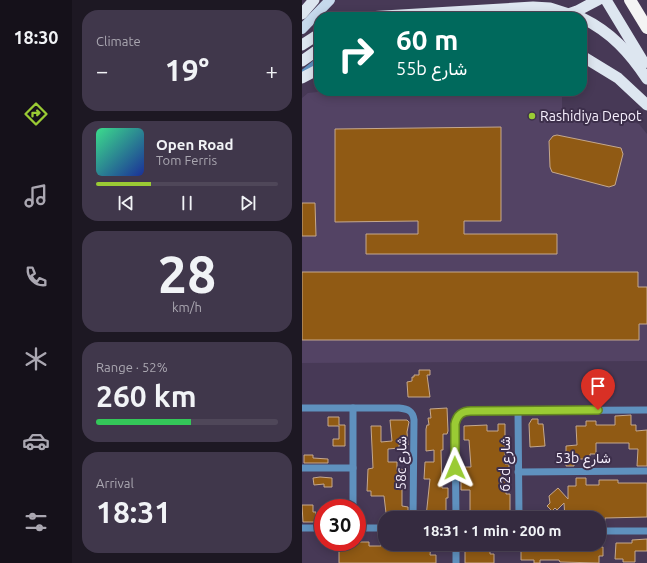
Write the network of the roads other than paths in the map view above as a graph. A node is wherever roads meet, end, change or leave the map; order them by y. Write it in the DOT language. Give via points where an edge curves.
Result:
graph roads {
  1 [pos="314,0"];
  2 [pos="330,0"];
  3 [pos="598,0"];
  4 [pos="606,0"];
  5 [pos="630,0"];
  6 [pos="318,12"];
  7 [pos="437,12"];
  8 [pos="562,12"];
  9 [pos="574,12"];
  10 [pos="302,14"];
  11 [pos="314,17"];
  12 [pos="587,21"];
  13 [pos="647,28"];
  14 [pos="302,29"];
  15 [pos="314,37"];
  16 [pos="302,45"];
  17 [pos="314,53"];
  18 [pos="587,59"];
  19 [pos="302,61"];
  20 [pos="314,65"];
  21 [pos="647,69"];
  22 [pos="314,72"];
  23 [pos="302,75"];
  24 [pos="302,78"];
  25 [pos="647,79"];
  26 [pos="647,105"];
  27 [pos="302,408"];
  28 [pos="353,408"];
  29 [pos="647,410"];
  30 [pos="518,411"];
  31 [pos="302,468"];
  32 [pos="353,468"];
  33 [pos="647,471"];
  34 [pos="518,472"];
  35 [pos="353,499"];
  36 [pos="413,511"];
  37 [pos="456,511"];
  38 [pos="518,511"];
  39 [pos="302,528"];
  40 [pos="314,528"];
  41 [pos="366,528"];
  42 [pos="378,528"];
  43 [pos="606,531"];
  44 [pos="647,531"];
  45 [pos="456,551"];
  46 [pos="456,563"];
  1 -- 10 [label="highway"];
  2 -- 6 [label="main road"];
  3 -- 9 [label="highway, bridge"];
  4 -- 21 [label="highway"];
  5 -- 13 [label="highway"];
  7 -- 8 [label="highway" via="533,7"];
  11 -- 14 [label="main road"];
  12 -- 25 [label="highway" via="625,49"];
  15 -- 16 [label="highway"];
  17 -- 19 [label="highway"];
  18 -- 26 [label="highway" via="618,78"];
  20 -- 23 [label="street"];
  22 -- 24 [label="highway"];
  27 -- 28 [label="street"];
  28 -- 32 [label="street"];
  28 -- 36 [label="street, 58c شارع" via="399,408 409,410 413,414"];
  29 -- 30 [label="street"];
  30 -- 34 [label="street, 62d شارع"];
  30 -- 37 [label="street" via="468,411 460,414 455,424"];
  31 -- 32 [label="street"];
  32 -- 35 [label="street"];
  33 -- 34 [label="street, 53b شارع"];
  34 -- 38 [label="street, 62d شارع"];
  39 -- 40 [label="street"];
  41 -- 42 [label="street"];
  43 -- 44 [label="street"];
  45 -- 46 [label="street"];
}
